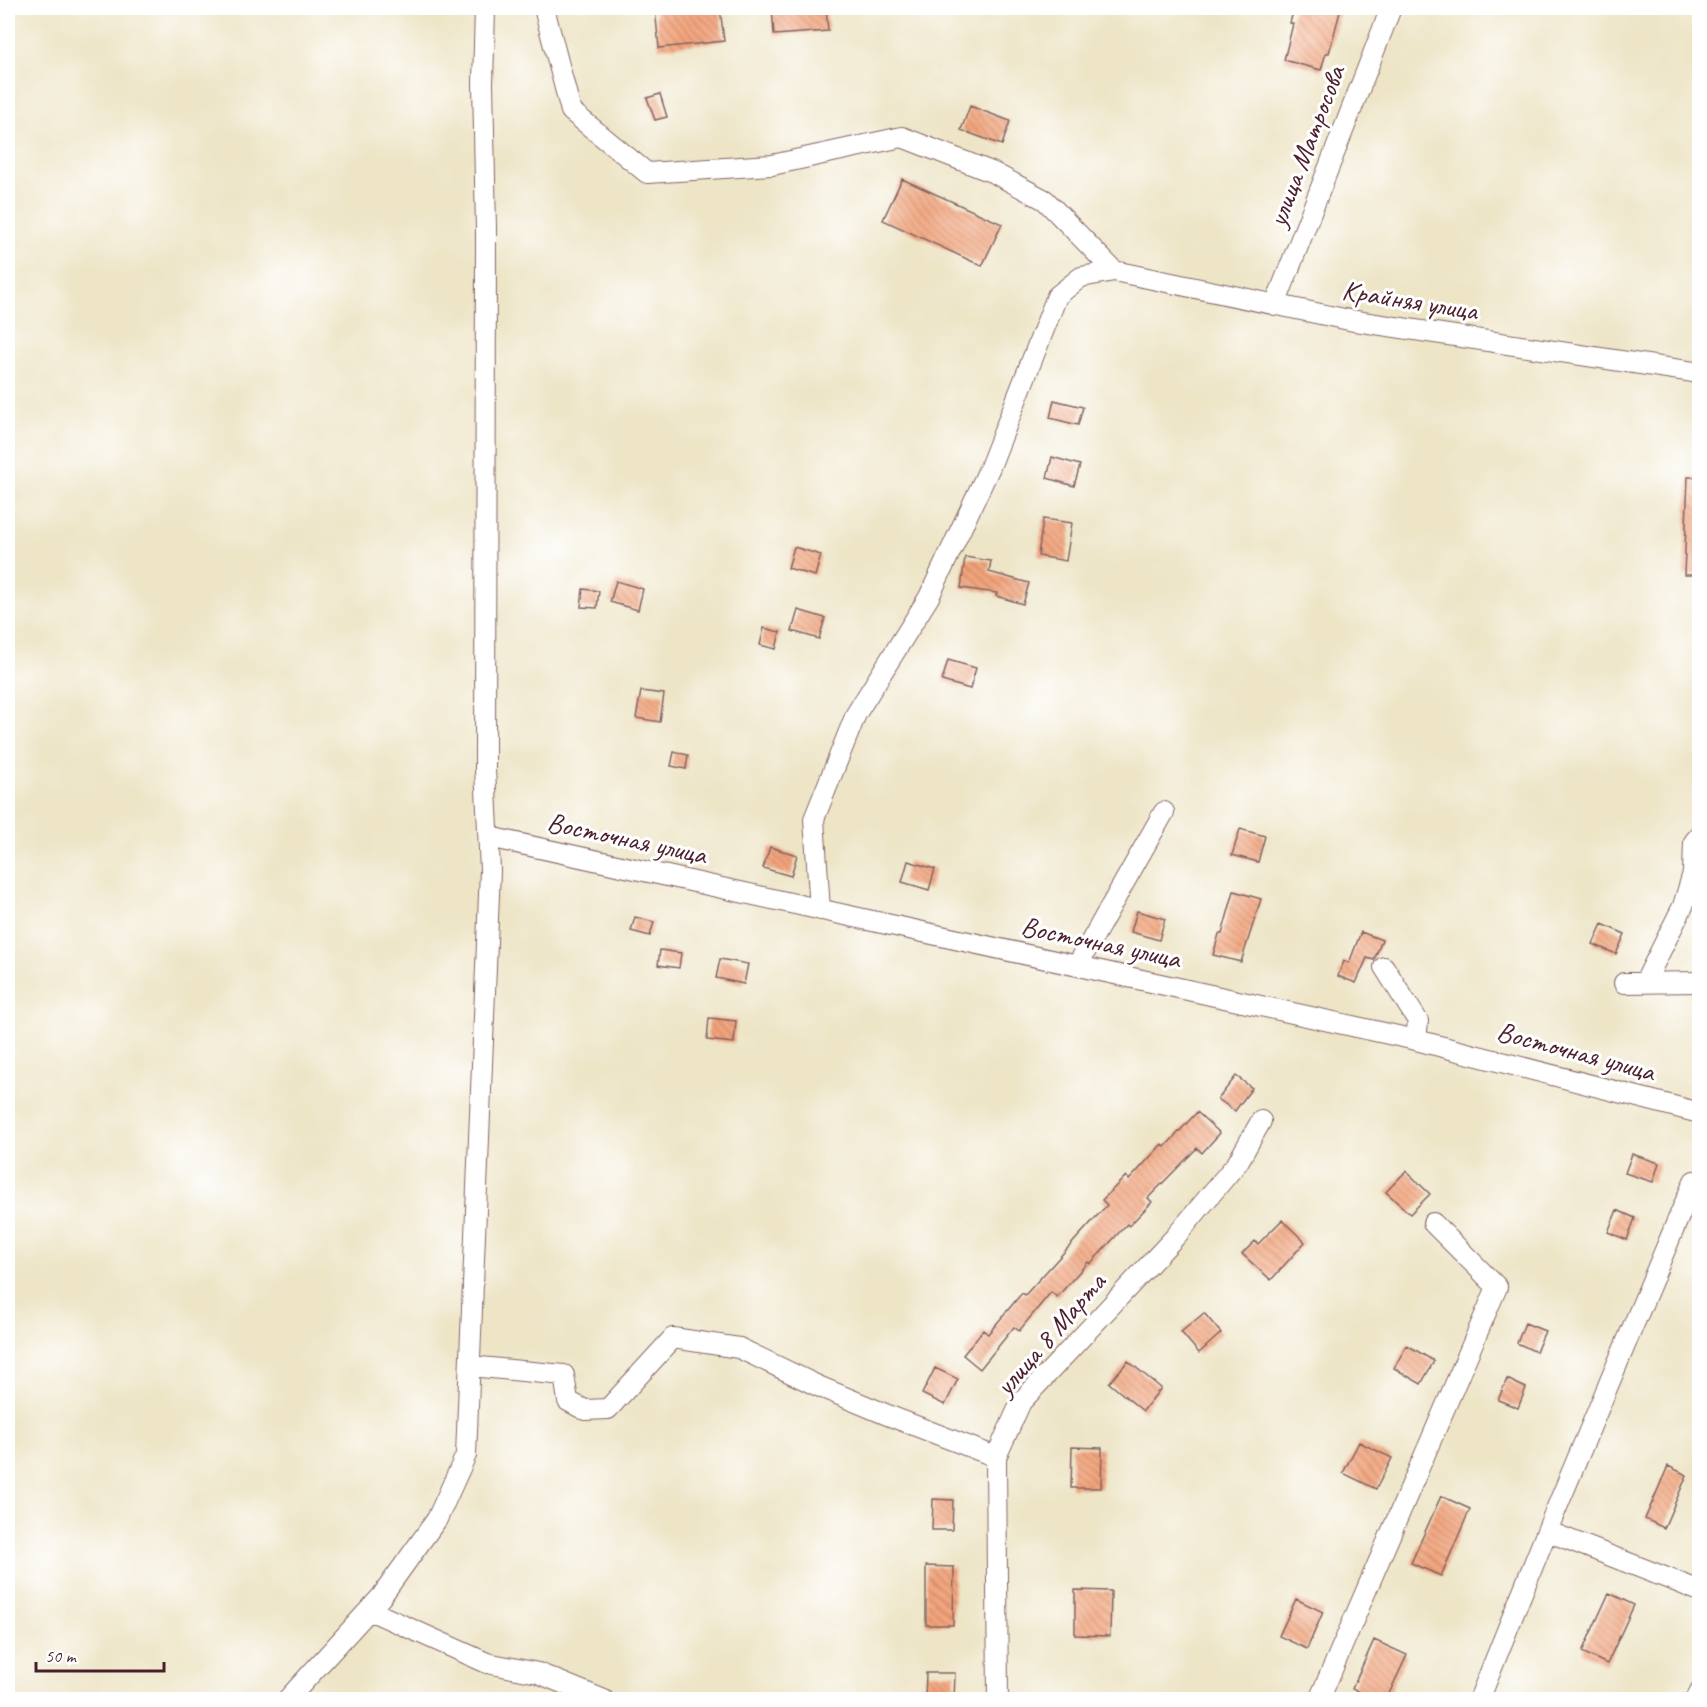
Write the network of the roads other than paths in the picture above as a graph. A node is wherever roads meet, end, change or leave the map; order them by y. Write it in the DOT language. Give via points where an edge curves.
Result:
graph roads {
  1 [pos="485,8"];
  2 [pos="544,8"];
  3 [pos="1391,8"];
  4 [pos="1114,272"];
  5 [pos="1275,305"];
  6 [pos="1700,373"];
  7 [pos="1164,812"];
  8 [pos="1700,835"];
  9 [pos="489,837"];
  10 [pos="820,910"];
  11 [pos="1077,966"];
  12 [pos="1384,967"];
  13 [pos="1645,982"];
  14 [pos="1700,982"];
  15 [pos="1624,983"];
  16 [pos="1416,1040"];
  17 [pos="1700,1113"];
  18 [pos="1262,1121"];
  19 [pos="1694,1181"];
  20 [pos="1433,1223"];
  21 [pos="470,1366"];
  22 [pos="996,1457"];
  23 [pos="1547,1531"];
  24 [pos="1700,1591"];
  25 [pos="369,1610"];
  26 [pos="1700,1692"];
  27 [pos="287,1700"];
  28 [pos="604,1700"];
  29 [pos="998,1700"];
  30 [pos="1319,1700"];
  31 [pos="1479,1700"];
  32 [pos="1696,1700"];
  1 -- 9 [label="street" via="485,769"];
  2 -- 4 [label="street" via="571,111 647,173 772,165 902,137 994,173 1045,200"];
  3 -- 5 [label="street, улица Матросова"];
  4 -- 5 [label="street, Крайняя улица"];
  4 -- 10 [label="street" via="1082,277 1057,296 990,467 929,597 856,714 814,819"];
  5 -- 6 [label="street, Крайняя улица" via="1349,320"];
  7 -- 11 [label="street"];
  8 -- 13 [label="street" via="1694,842 1693,873 1683,906"];
  9 -- 10 [label="street, Восточная улица"];
  9 -- 21 [label="street"];
  10 -- 11 [label="street, Восточная улица"];
  11 -- 16 [label="street, Восточная улица"];
  12 -- 16 [label="street" via="1418,1021"];
  13 -- 14 [label="street"];
  13 -- 15 [label="street"];
  16 -- 17 [label="street, Восточная улица"];
  18 -- 22 [label="street, улица 8 Марта" via="1238,1162 1176,1236 1021,1402"];
  19 -- 23 [label="street"];
  20 -- 30 [label="street" via="1497,1287"];
  21 -- 22 [label="street" via="564,1375 568,1401 585,1410 608,1409 674,1338 740,1348 869,1408"];
  21 -- 25 [label="street" via="466,1455 436,1519"];
  22 -- 29 [label="street, улица 8 Марта"];
  23 -- 24 [label="street"];
  23 -- 31 [label="street"];
  25 -- 27 [label="street"];
  25 -- 28 [label="street" via="487,1663 538,1673"];
  26 -- 32 [label="street"];
}
